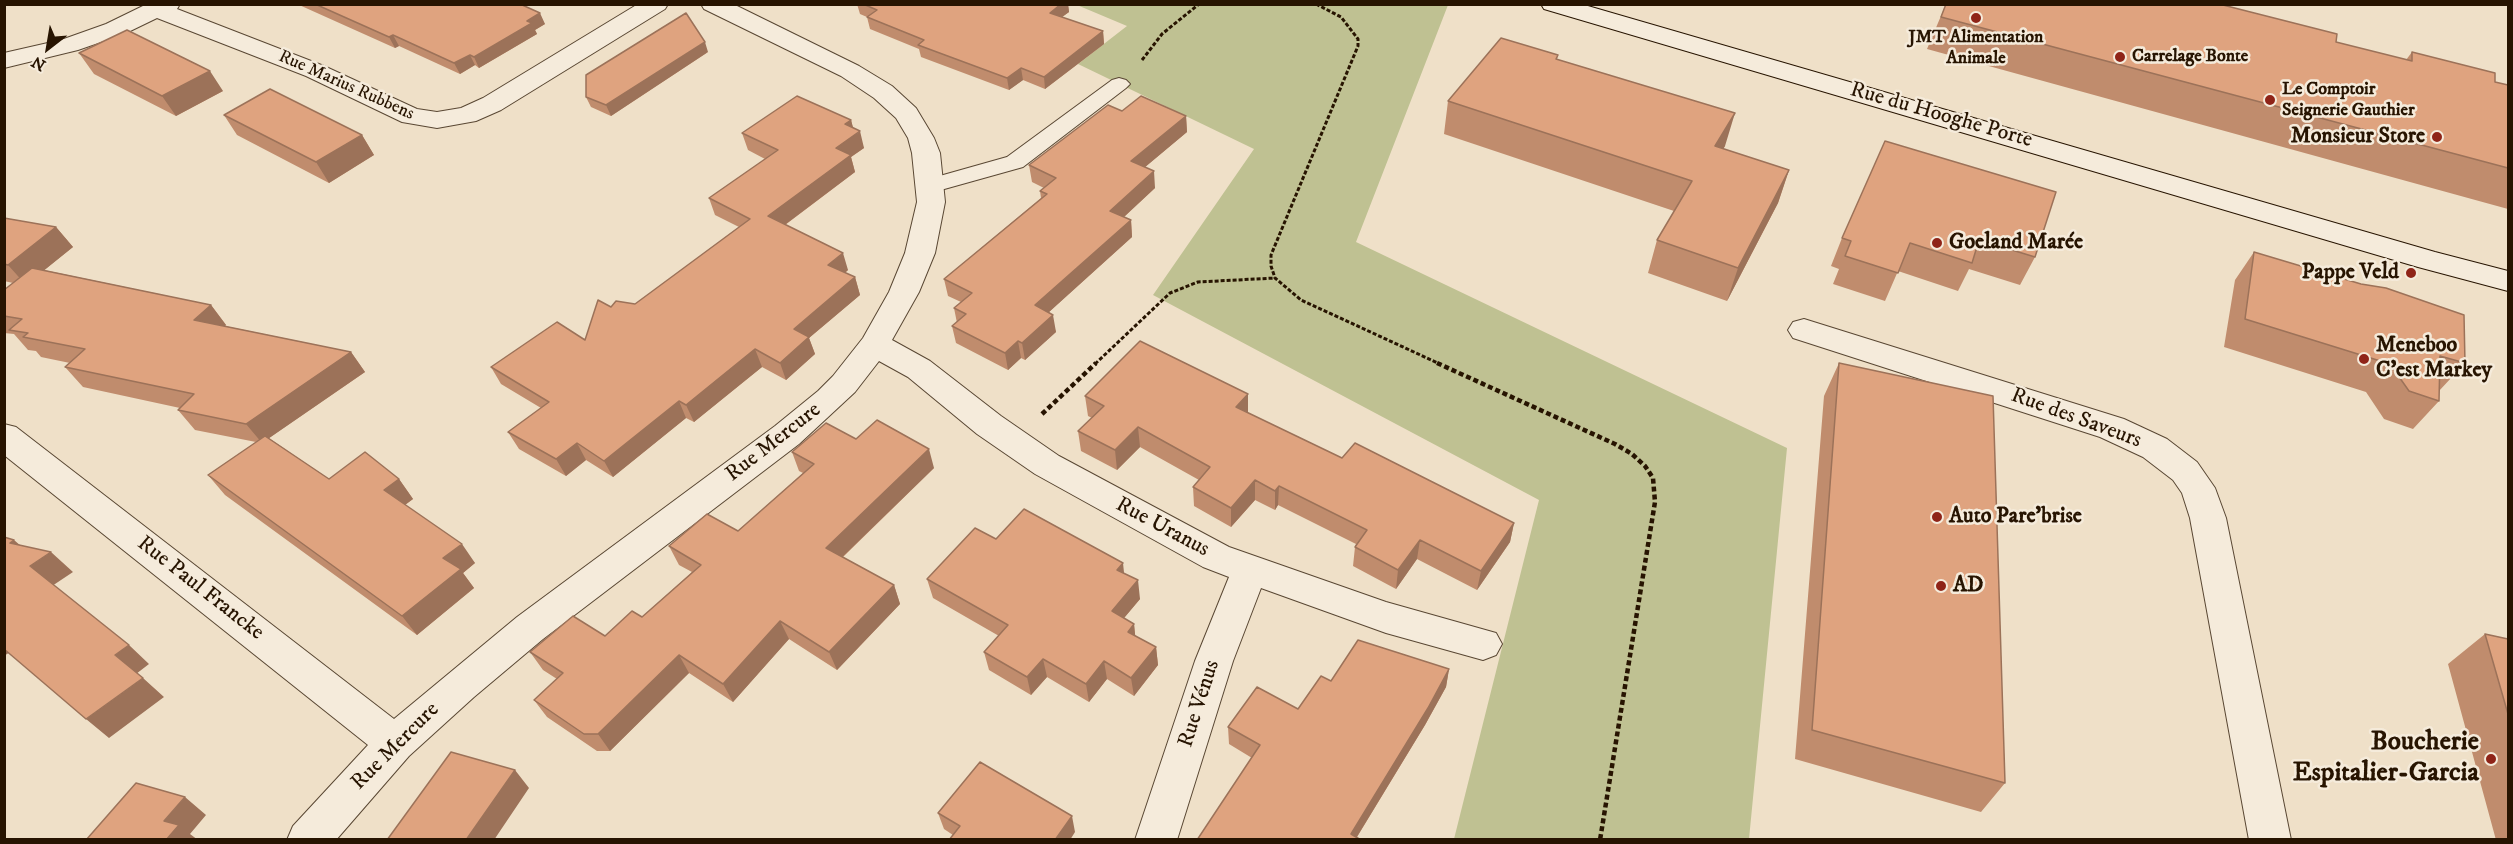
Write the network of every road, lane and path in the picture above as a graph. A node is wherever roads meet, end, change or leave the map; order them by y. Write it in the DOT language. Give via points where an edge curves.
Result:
graph roads {
  1 [pos="656,4"];
  2 [pos="713,4"];
  3 [pos="1199,4"];
  4 [pos="1316,4"];
  5 [pos="1553,4"];
  6 [pos="163,7"];
  7 [pos="4,61"];
  8 [pos="1119,84"];
  9 [pos="930,186"];
  10 [pos="2328,229"];
  11 [pos="2508,263"];
  12 [pos="1275,278"];
  13 [pos="2508,280"];
  14 [pos="1804,330"];
  15 [pos="874,345"];
  16 [pos="4,436"];
  17 [pos="1012,442"];
  18 [pos="1250,570"];
  19 [pos="1483,644"];
  20 [pos="395,743"];
  21 [pos="308,840"];
  22 [pos="1156,840"];
  23 [pos="1600,840"];
  24 [pos="2270,840"];
  1 -- 6 [label="street, Rue Marius Rubbens" via="492,104 467,115 437,120 411,116"];
  2 -- 9 [label="street, Rue Mercure" via="850,71 896,102 921,138"];
  3 -- 8 [label="path" via="1162,34"];
  4 -- 12 [label="path" via="1341,16 1358,39 1358,46 1271,255"];
  5 -- 10 [label="street, Rue du Hooghe Porte"];
  6 -- 7 [label="street" via="92,37"];
  8 -- 9 [label="lane" via="1015,162"];
  9 -- 15 [label="street, Rue Mercure" via="929,216 920,252 896,309"];
  10 -- 11 [label="street, Rue du Hooghe Porte"];
  10 -- 13 [label="street, Rue du Hooghe Porte" via="2428,261"];
  12 -- 17 [label="path" via="1198,282 1170,293"];
  12 -- 23 [label="path" via="1322,310 1615,444 1632,454 1653,478 1655,502"];
  14 -- 24 [label="street, Rue des Saveurs" via="2112,428 2155,448 2185,471 2198,488 2208,518"];
  15 -- 17 [label="street, Rue Uranus" via="920,369"];
  15 -- 20 [label="street, Rue Mercure" via="844,384 801,424 530,628"];
  16 -- 20 [label="street, Rue Paul Francke"];
  17 -- 18 [label="street, Rue Uranus" via="1140,517 1216,557"];
  18 -- 19 [label="street, Rue Uranus" via="1386,617"];
  18 -- 22 [label="street, Rue Vénus" via="1214,661"];
  20 -- 21 [label="street, Rue Mercure"];
}
